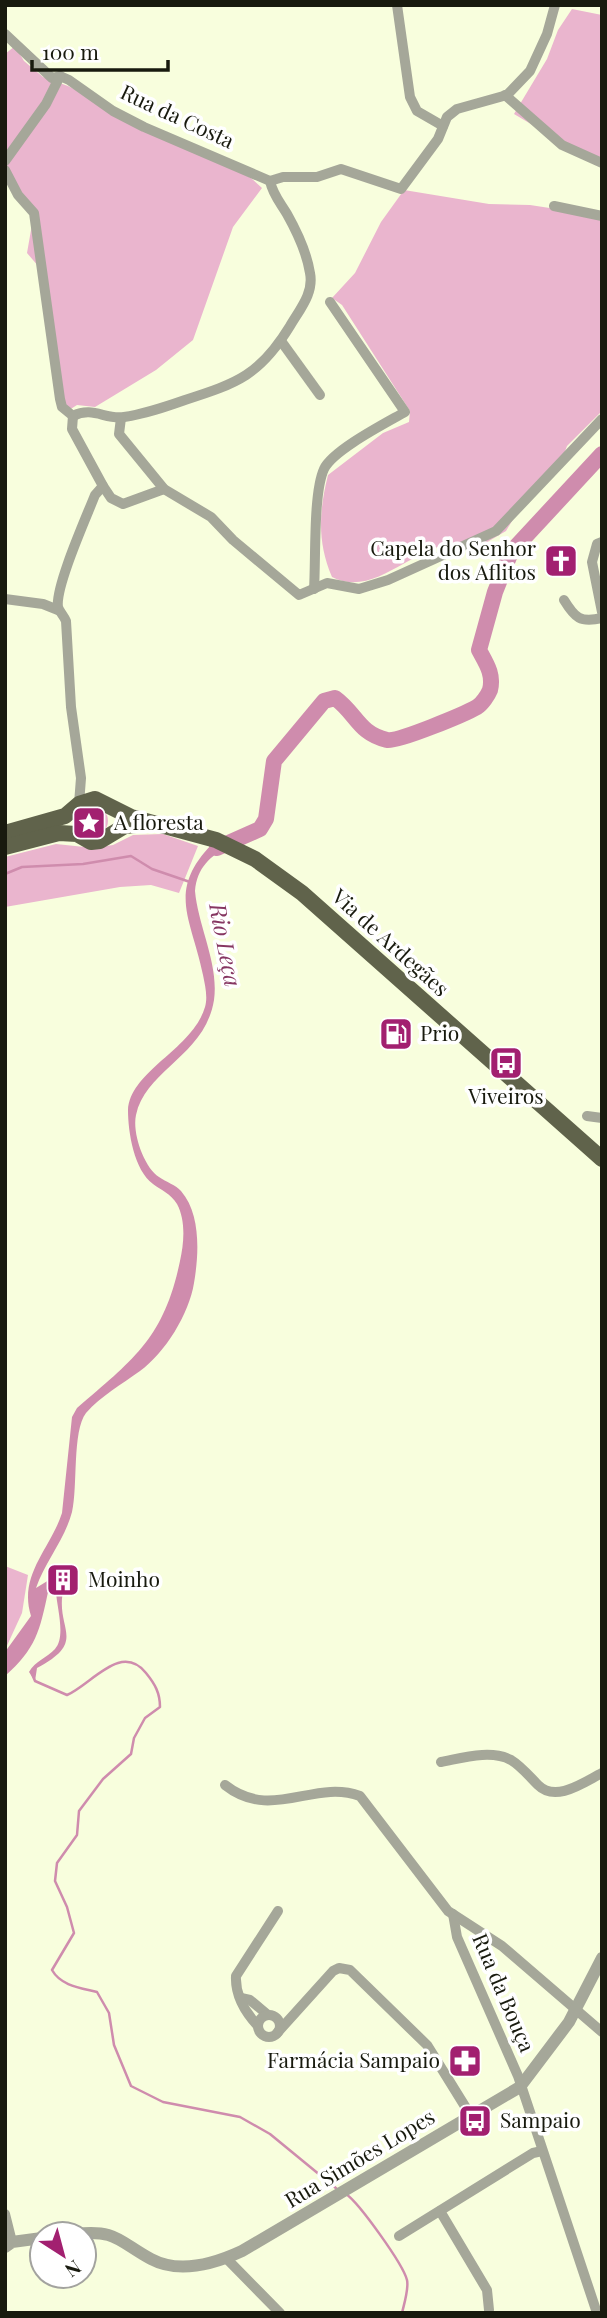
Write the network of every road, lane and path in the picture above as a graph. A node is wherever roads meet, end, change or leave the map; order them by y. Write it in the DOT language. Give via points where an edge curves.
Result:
graph roads {
  1 [pos="397,5"];
  2 [pos="555,5"];
  3 [pos="5,34"];
  4 [pos="60,76"];
  5 [pos="505,95"];
  6 [pos="443,127"];
  7 [pos="5,162"];
  8 [pos="602,163"];
  9 [pos="5,170"];
  10 [pos="270,181"];
  11 [pos="554,206"];
  12 [pos="602,216"];
  13 [pos="330,302"];
  14 [pos="281,341"];
  15 [pos="320,395"];
  16 [pos="73,416"];
  17 [pos="121,418"];
  18 [pos="602,419"];
  19 [pos="103,486"];
  20 [pos="164,489"];
  21 [pos="602,542"];
  22 [pos="314,589"];
  23 [pos="5,599"];
  24 [pos="564,600"];
  25 [pos="58,610"];
  26 [pos="602,612"];
  27 [pos="602,618"];
  28 [pos="77,807"];
  29 [pos="110,807"];
  30 [pos="159,824"];
  31 [pos="112,831"];
  32 [pos="5,833"];
  33 [pos="76,834"];
  34 [pos="5,847"];
  35 [pos="587,1116"];
  36 [pos="602,1118"];
  37 [pos="602,1159"];
  38 [pos="441,1762"];
  39 [pos="602,1773"];
  40 [pos="225,1785"];
  41 [pos="278,1911"];
  42 [pos="453,1914"];
  43 [pos="602,1958"];
  44 [pos="241,1998"];
  45 [pos="299,2008"];
  46 [pos="576,2012"];
  47 [pos="272,2016"];
  48 [pos="258,2026"];
  49 [pos="602,2032"];
  50 [pos="277,2033"];
  51 [pos="520,2087"];
  52 [pos="471,2116"];
  53 [pos="542,2151"];
  54 [pos="440,2211"];
  55 [pos="5,2214"];
  56 [pos="98,2232"];
  57 [pos="399,2236"];
  58 [pos="28,2241"];
  59 [pos="9,2245"];
  60 [pos="226,2258"];
  61 [pos="489,2311"];
  62 [pos="280,2313"];
  63 [pos="597,2313"];
  1 -- 6 [label="street" via="410,97 417,111"];
  2 -- 5 [label="street" via="530,71"];
  3 -- 4 [label="street, Rua da Costa" via="52,78"];
  4 -- 7 [label="street"];
  4 -- 10 [label="street, Rua da Costa" via="144,127"];
  5 -- 6 [label="street" via="457,109"];
  5 -- 8 [label="street" via="562,145"];
  6 -- 10 [label="street" via="401,189 341,169 317,177"];
  9 -- 16 [label="street" via="34,213 60,399"];
  10 -- 14 [label="street" via="307,263 311,290"];
  11 -- 12 [label="street"];
  13 -- 22 [label="street" via="404,412 362,436 325,466"];
  14 -- 15 [label="street"];
  14 -- 17 [label="street" via="238,382"];
  16 -- 17 [label="street" via="94,411"];
  16 -- 19 [label="street" via="72,429"];
  17 -- 20 [label="street" via="119,434"];
  18 -- 22 [label="street" via="496,531 369,586 359,589 327,583"];
  19 -- 20 [label="street" via="111,498 123,504"];
  19 -- 25 [label="street" via="94,495 61,580"];
  20 -- 22 [label="street" via="211,517 299,595"];
  21 -- 26 [label="street" via="597,544 592,562"];
  23 -- 25 [label="street"];
  24 -- 27 [label="street" via="575,618 585,622"];
  25 -- 28 [label="street" via="66,621 81,778"];
  28 -- 29 [label="main road, Via de Ardegães" via="95,799"];
  28 -- 32 [label="main road, Via de Ardegães" via="56,819"];
  28 -- 33 [label="main road" via="72,819"];
  29 -- 30 [label="main road, Via de Ardegães"];
  29 -- 31 [label="main road" via="115,822"];
  30 -- 31 [label="main road, Via de Ardegães" via="127,825"];
  30 -- 37 [label="main road, Via de Ardegães" via="198,833 255,859 302,892"];
  31 -- 33 [label="main road, Via de Ardegães" via="91,842"];
  33 -- 34 [label="main road, Via de Ardegães" via="59,833"];
  35 -- 36 [label="street"];
  38 -- 39 [label="street" via="497,1755 511,1760 551,1793"];
  40 -- 42 [label="street" via="270,1802 328,1790 360,1796"];
  41 -- 44 [label="street" via="236,1976 235,1989"];
  42 -- 46 [label="street" via="502,1946"];
  42 -- 51 [label="street, Rua da Bouça" via="457,1937"];
  43 -- 46 [label="street, Rua Simões Lopes"];
  44 -- 47 [label="street"];
  44 -- 48 [label="street" via="242,2007"];
  45 -- 47 [label="street"];
  45 -- 50 [label="street"];
  45 -- 52 [label="street" via="333,1971 350,1970 427,2045"];
  46 -- 49 [label="street"];
  46 -- 51 [label="street, Rua Simões Lopes"];
  47 -- 48 [label="street" via="261,2017"];
  47 -- 50 [label="street" via="279,2023"];
  48 -- 50 [label="street" via="267,2036"];
  51 -- 52 [label="street, Rua Simões Lopes"];
  51 -- 53 [label="street, Rua da Bouça"];
  52 -- 60 [label="street, Rua Simões Lopes"];
  53 -- 54 [label="street"];
  53 -- 63 [label="street, Rua da Bouça"];
  54 -- 57 [label="street"];
  54 -- 61 [label="street" via="487,2290"];
  55 -- 59 [label="street"];
  56 -- 60 [label="street, Rua Simões Lopes" via="174,2266"];
  58 -- 59 [label="street"];
  60 -- 62 [label="street"];
}
